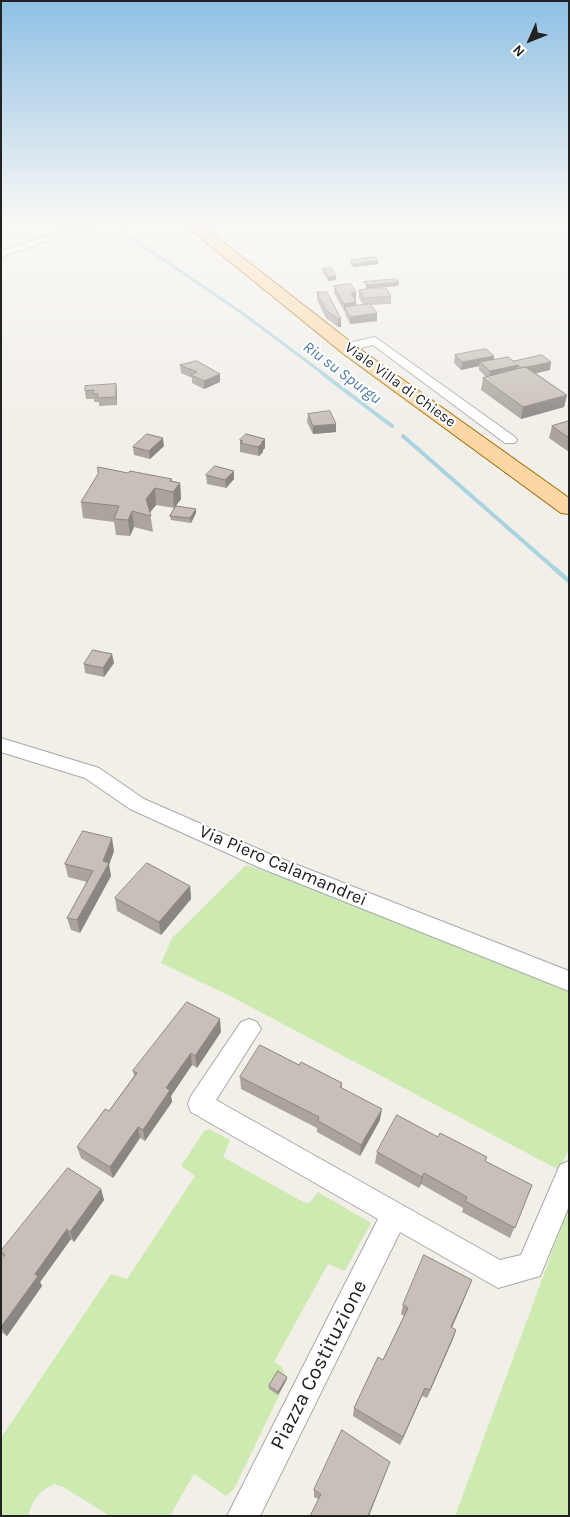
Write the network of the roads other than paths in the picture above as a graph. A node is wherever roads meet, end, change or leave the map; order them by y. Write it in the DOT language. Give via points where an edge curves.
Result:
graph roads {
  1 [pos="276,292"];
  2 [pos="347,347"];
  3 [pos="486,447"];
  4 [pos="569,508"];
  5 [pos="1,745"];
  6 [pos="569,982"];
  7 [pos="249,1029"];
  8 [pos="569,1174"];
  9 [pos="395,1214"];
  10 [pos="242,1516"];
  1 -- 2 [label="main road, Viale Villa di Chiese"];
  2 -- 3 [label="main road, Viale Villa di Chiese"];
  2 -- 3 [label="street" via="375,341 510,440"];
  3 -- 4 [label="main road, Viale Villa di Chiese"];
  5 -- 6 [label="street, Via Piero Calamandrei" via="92,773 137,804 265,861"];
  7 -- 9 [label="street" via="200,1104"];
  8 -- 9 [label="street" via="530,1266 498,1274"];
  9 -- 10 [label="street, Piazza Costituzione"];
}
